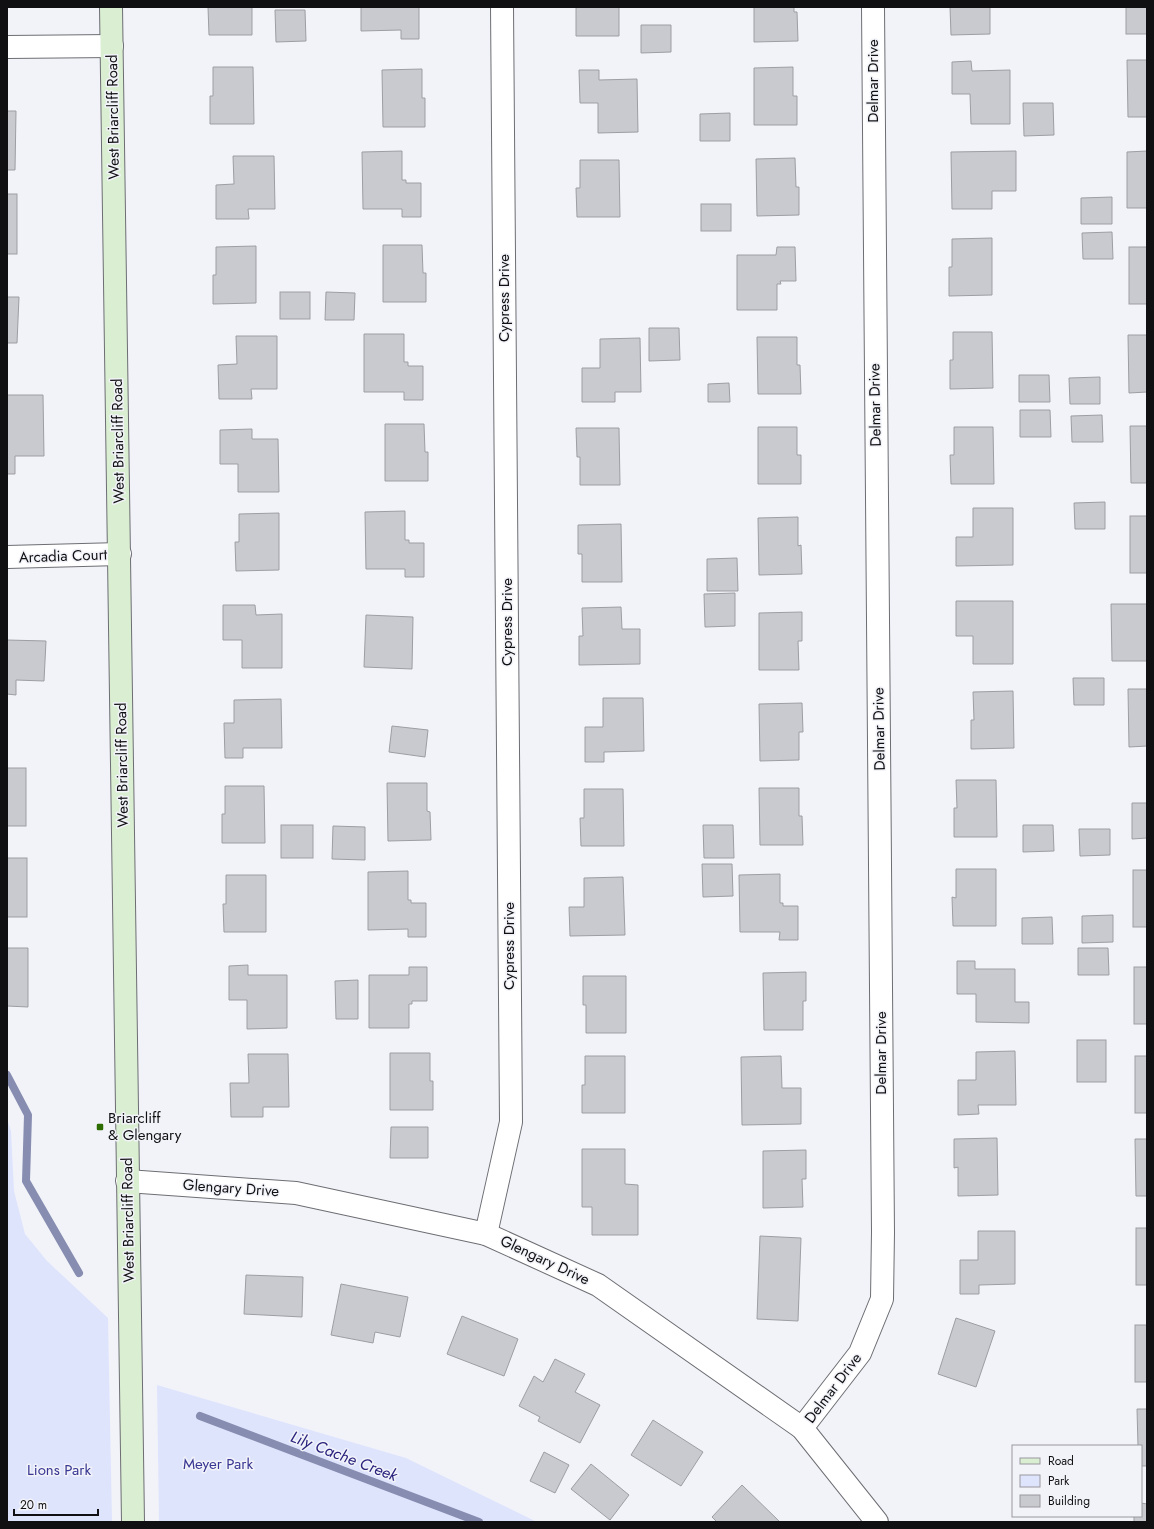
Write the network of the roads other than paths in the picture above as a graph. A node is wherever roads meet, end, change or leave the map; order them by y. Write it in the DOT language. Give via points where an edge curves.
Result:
graph roads {
  1 [pos="111,7"];
  2 [pos="502,7"];
  3 [pos="873,7"];
  4 [pos="112,46"];
  5 [pos="7,47"];
  6 [pos="120,554"];
  7 [pos="7,557"];
  8 [pos="127,1181"];
  9 [pos="486,1234"];
  10 [pos="802,1428"];
  11 [pos="134,1522"];
  12 [pos="877,1522"];
  1 -- 4 [label="street, West Briarcliff Road"];
  2 -- 9 [label="street, Cypress Drive" via="511,1122"];
  3 -- 10 [label="street, Delmar Drive" via="882,1299 860,1353"];
  4 -- 5 [label="street"];
  4 -- 6 [label="street, West Briarcliff Road"];
  6 -- 7 [label="street, Arcadia Court"];
  6 -- 8 [label="street, West Briarcliff Road"];
  8 -- 9 [label="street, Glengary Drive" via="296,1193"];
  8 -- 11 [label="street, West Briarcliff Road"];
  9 -- 10 [label="street, Glengary Drive" via="598,1285"];
  10 -- 12 [label="street, Glengary Drive"];
}
